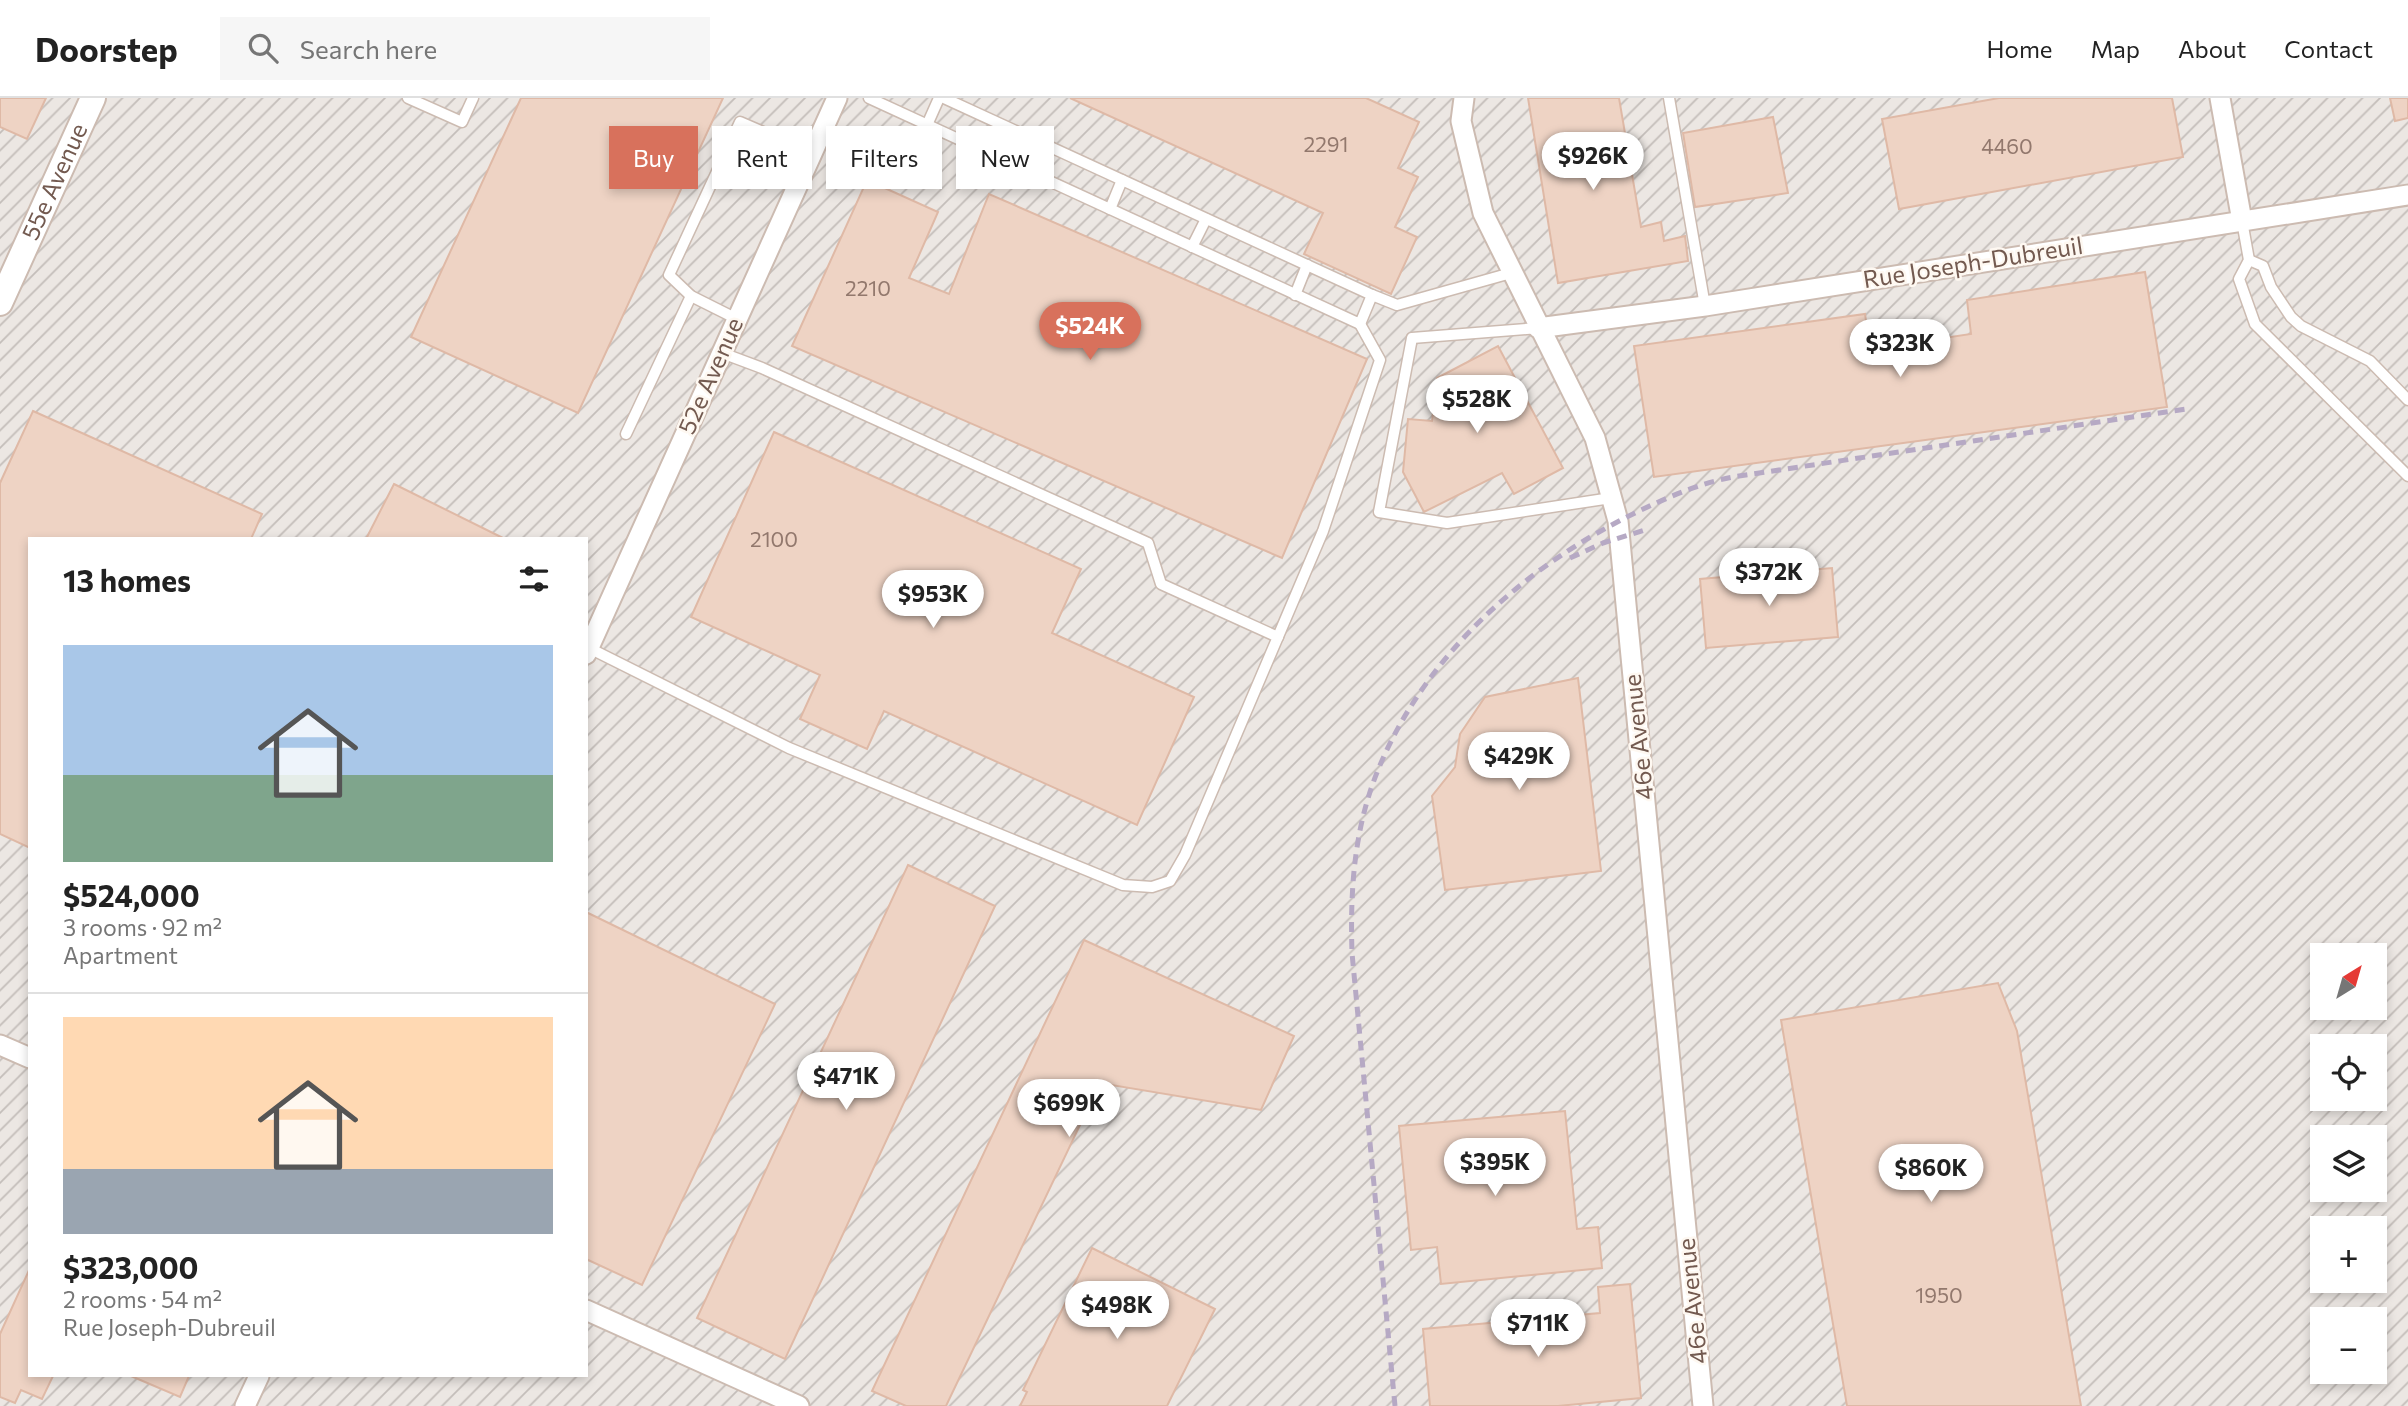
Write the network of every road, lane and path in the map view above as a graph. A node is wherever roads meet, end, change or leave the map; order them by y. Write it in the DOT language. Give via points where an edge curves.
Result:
graph roads {
  1 [pos="93,98"];
  2 [pos="408,98"];
  3 [pos="473,98"];
  4 [pos="837,98"];
  5 [pos="869,98"];
  6 [pos="942,98"];
  7 [pos="1464,98"];
  8 [pos="1669,98"];
  9 [pos="2220,98"];
  10 [pos="927,125"];
  11 [pos="1003,126"];
  12 [pos="956,138"];
  13 [pos="1054,149"];
  14 [pos="812,153"];
  15 [pos="1122,180"];
  16 [pos="712,182"];
  17 [pos="1054,183"];
  18 [pos="796,189"];
  19 [pos="2408,195"];
  20 [pos="1110,209"];
  21 [pos="1206,219"];
  22 [pos="2242,221"];
  23 [pos="1192,247"];
  24 [pos="2249,260"];
  25 [pos="1307,265"];
  26 [pos="1511,273"];
  27 [pos="1295,295"];
  28 [pos="1372,295"];
  29 [pos="691,296"];
  30 [pos="0,303"];
  31 [pos="1705,306"];
  32 [pos="737,318"];
  33 [pos="1360,324"];
  34 [pos="1538,328"];
  35 [pos="722,353"];
  36 [pos="2408,400"];
  37 [pos="626,434"];
  38 [pos="2408,476"];
  39 [pos="1611,498"];
  40 [pos="1278,637"];
  41 [pos="588,651"];
  42 [pos="2,1050"];
  43 [pos="28,1057"];
  44 [pos="588,1311"];
  45 [pos="259,1377"];
  46 [pos="245,1406"];
  47 [pos="799,1406"];
  48 [pos="1703,1406"];
  1 -- 30 [label="street, 55e Avenue"];
  2 -- 3 [label="lane" via="462,122"];
  4 -- 14 [label="street, 52e Avenue"];
  5 -- 10 [label="lane"];
  6 -- 10 [label="lane"];
  6 -- 11 [label="lane"];
  7 -- 26 [label="street, 46e Avenue" via="1461,121 1483,213"];
  8 -- 31 [label="lane"];
  9 -- 22 [label="street"];
  10 -- 12 [label="lane"];
  13 -- 15 [label="lane"];
  15 -- 20 [label="lane"];
  15 -- 21 [label="lane"];
  16 -- 29 [label="lane" via="669,275"];
  17 -- 20 [label="lane"];
  18 -- 32 [label="street, 52e Avenue"];
  19 -- 22 [label="street, Rue Joseph-Dubreuil"];
  20 -- 23 [label="lane"];
  21 -- 23 [label="lane"];
  21 -- 25 [label="lane"];
  22 -- 24 [label="lane"];
  22 -- 31 [label="street, Rue Joseph-Dubreuil"];
  23 -- 27 [label="lane"];
  24 -- 36 [label="lane" via="2263,266 2271,287 2301,326 2370,361"];
  24 -- 38 [label="lane" via="2239,279 2255,324"];
  25 -- 27 [label="lane"];
  25 -- 28 [label="lane"];
  26 -- 28 [label="lane" via="1397,306"];
  26 -- 34 [label="street, 46e Avenue"];
  27 -- 33 [label="lane"];
  28 -- 33 [label="lane"];
  29 -- 32 [label="lane"];
  29 -- 37 [label="lane"];
  31 -- 34 [label="street, Rue Joseph-Dubreuil"];
  32 -- 35 [label="street, 52e Avenue"];
  33 -- 40 [label="lane" via="1380,360 1323,531"];
  34 -- 39 [label="street, 46e Avenue" via="1595,438"];
  34 -- 39 [label="lane" via="1412,338 1379,512 1447,523"];
  35 -- 40 [label="lane" via="1148,543 1161,584"];
  35 -- 41 [label="street, 52e Avenue"];
  39 -- 48 [label="street, 46e Avenue" via="1620,539"];
  40 -- 41 [label="lane" via="1185,855 1170,881 1152,887 1123,885 789,748"];
  42 -- 43 [label="street"];
  44 -- 47 [label="street"];
  45 -- 46 [label="street"];
}
